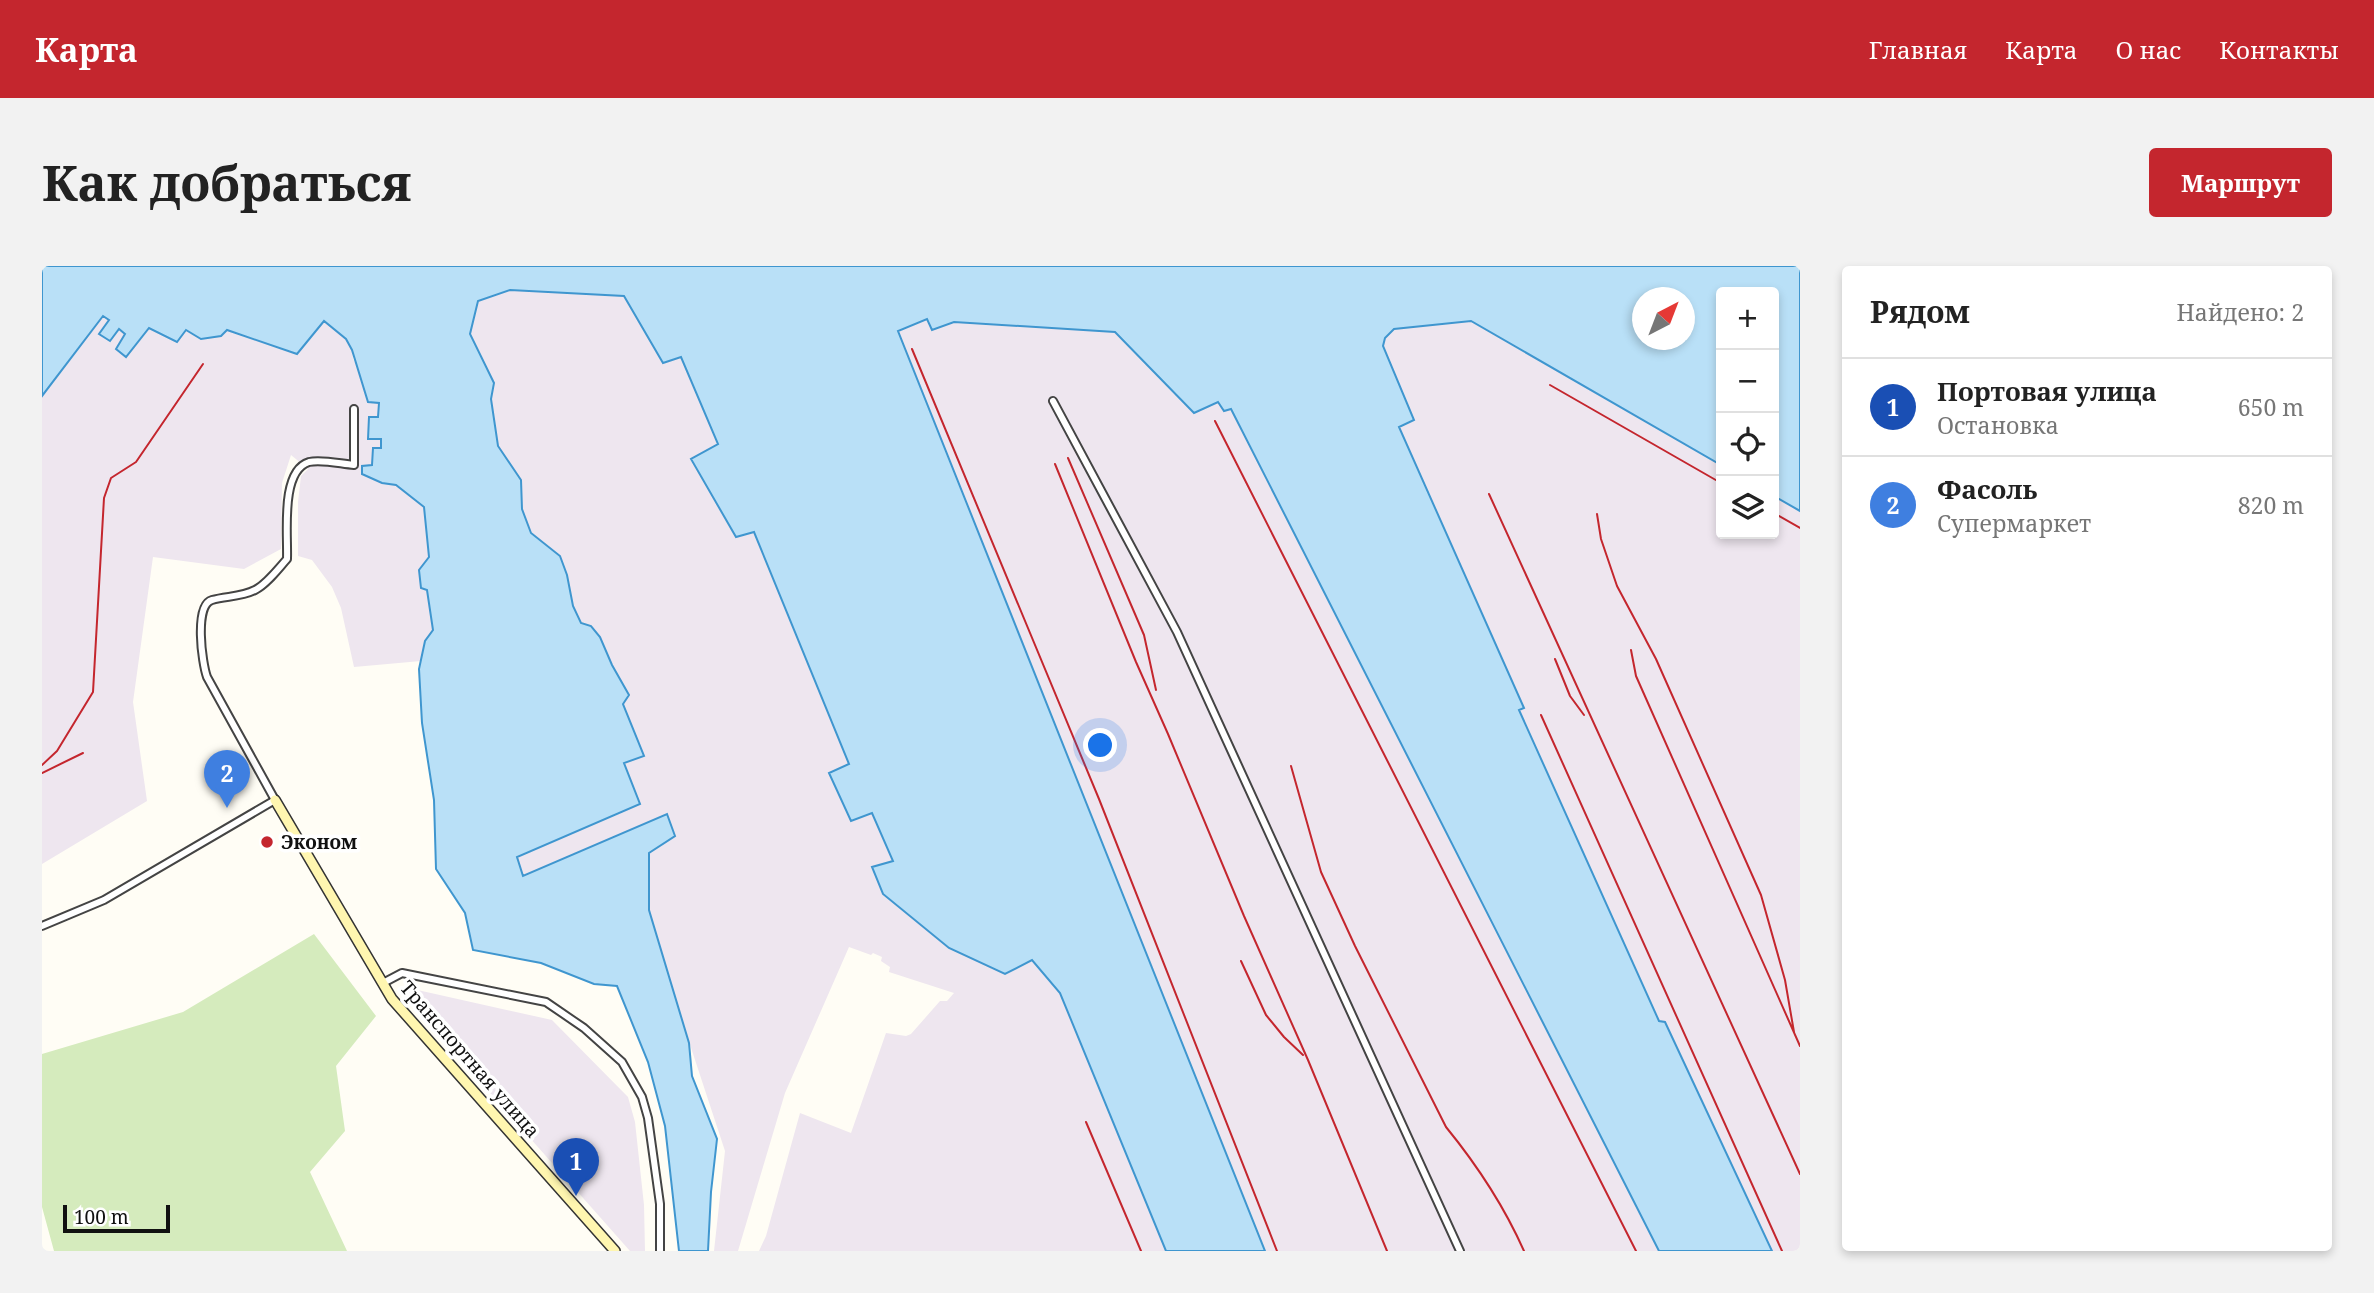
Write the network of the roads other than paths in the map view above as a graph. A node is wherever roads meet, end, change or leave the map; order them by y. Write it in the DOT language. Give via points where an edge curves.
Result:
graph roads {
  1 [pos="1053,401"];
  2 [pos="354,409"];
  3 [pos="275,800"];
  4 [pos="42,926"];
  5 [pos="383,983"];
  6 [pos="615,1251"];
  7 [pos="660,1251"];
  8 [pos="1460,1251"];
  1 -- 8 [label="street" via="1177,632"];
  2 -- 3 [label="street" via="354,465 311,461 298,468 289,484 287,559 257,590 210,600 202,614 207,677"];
  3 -- 4 [label="street" via="104,900"];
  3 -- 5 [label="street, Транспортная улица"];
  5 -- 6 [label="street, Транспортная улица" via="391,999"];
  5 -- 7 [label="street, Транспортная улица" via="402,973 546,1002 622,1062 648,1118 660,1204"];
}
